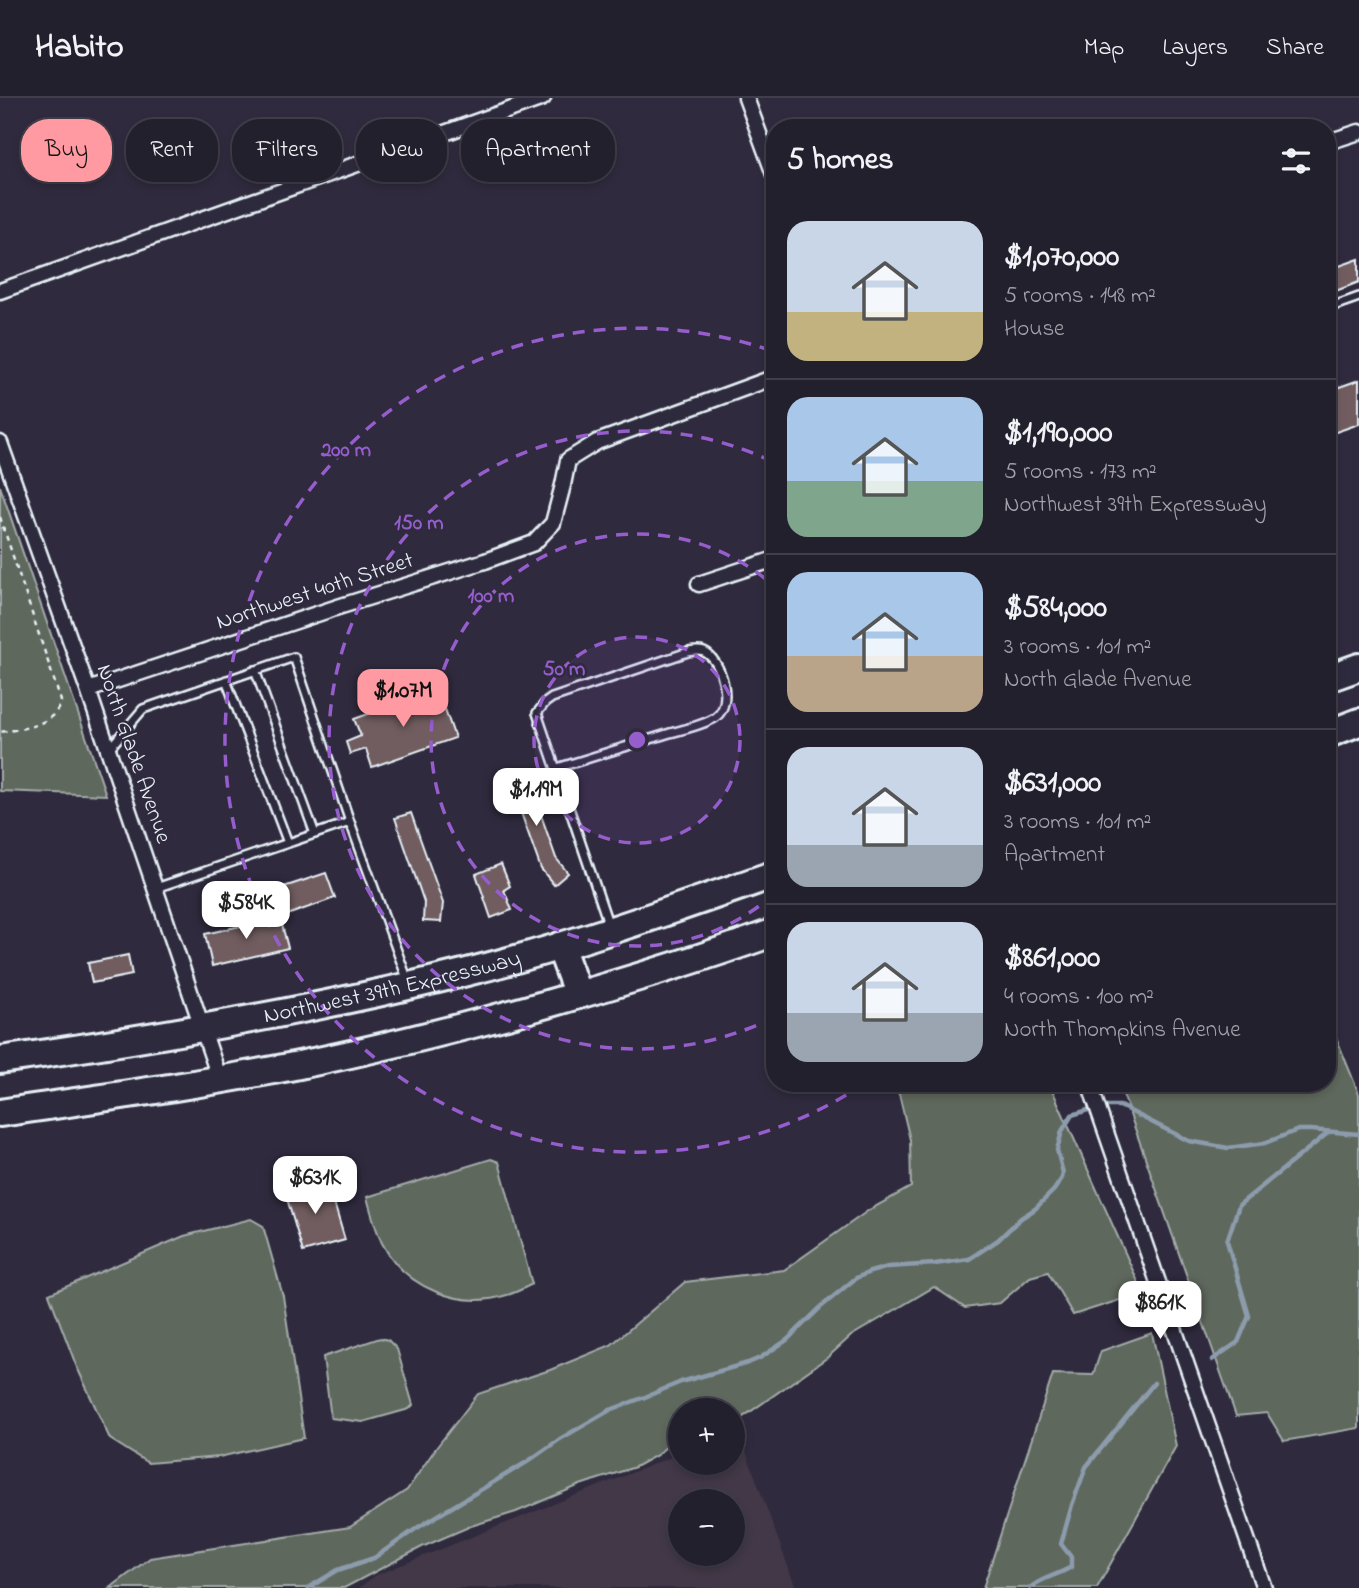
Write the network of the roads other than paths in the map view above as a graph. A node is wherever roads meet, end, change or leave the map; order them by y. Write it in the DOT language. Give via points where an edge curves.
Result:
graph roads {
  1 [pos="543,98"];
  2 [pos="746,98"];
  3 [pos="1359,132"];
  4 [pos="1336,139"];
  5 [pos="766,152"];
  6 [pos="0,291"];
  7 [pos="1359,297"];
  8 [pos="1336,305"];
  9 [pos="766,380"];
  10 [pos="0,443"];
  11 [pos="766,562"];
  12 [pos="699,584"];
  13 [pos="1359,667"];
  14 [pos="255,670"];
  15 [pos="1336,675"];
  16 [pos="226,680"];
  17 [pos="88,690"];
  18 [pos="1359,723"];
  19 [pos="1336,731"];
  20 [pos="108,750"];
  21 [pos="557,768"];
  22 [pos="350,822"];
  23 [pos="315,834"];
  24 [pos="288,843"];
  25 [pos="766,877"];
  26 [pos="155,889"];
  27 [pos="611,930"];
  28 [pos="766,935"];
  29 [pos="560,946"];
  30 [pos="409,985"];
  31 [pos="578,995"];
  32 [pos="204,1028"];
  33 [pos="0,1060"];
  34 [pos="220,1080"];
  35 [pos="1093,1092"];
  36 [pos="0,1113"];
  37 [pos="1264,1588"];
  1 -- 6 [label="street"];
  2 -- 5 [label="street"];
  3 -- 4 [label="street"];
  7 -- 8 [label="lane"];
  9 -- 17 [label="street, Northwest 40th Street" via="597,442 568,460 553,523 534,543"];
  10 -- 17 [label="street, North Glade Avenue"];
  11 -- 12 [label="street"];
  13 -- 15 [label="highway"];
  14 -- 16 [label="lane"];
  14 -- 22 [label="lane" via="294,657"];
  14 -- 23 [label="lane"];
  16 -- 20 [label="lane" via="144,709"];
  16 -- 24 [label="lane"];
  17 -- 20 [label="street, North Glade Avenue"];
  18 -- 19 [label="highway"];
  20 -- 26 [label="street, North Glade Avenue"];
  21 -- 21 [label="lane" via="537,713 545,703 688,652 708,654 720,672 726,695 717,717"];
  21 -- 27 [label="lane"];
  22 -- 23 [label="lane"];
  22 -- 30 [label="lane"];
  23 -- 24 [label="lane"];
  24 -- 26 [label="lane"];
  25 -- 27 [label="highway, Northwest 39th Expressway"];
  26 -- 32 [label="street, North Glade Avenue"];
  27 -- 29 [label="highway, Northwest 39th Expressway"];
  28 -- 31 [label="highway"];
  29 -- 30 [label="highway, Northwest 39th Expressway"];
  29 -- 31 [label="highway"];
  30 -- 32 [label="highway, Northwest 39th Expressway"];
  31 -- 34 [label="highway" via="390,1045"];
  32 -- 33 [label="highway, Northwest 39th Expressway"];
  32 -- 34 [label="street, North Glade Avenue"];
  34 -- 36 [label="highway"];
  35 -- 37 [label="street"];
}
